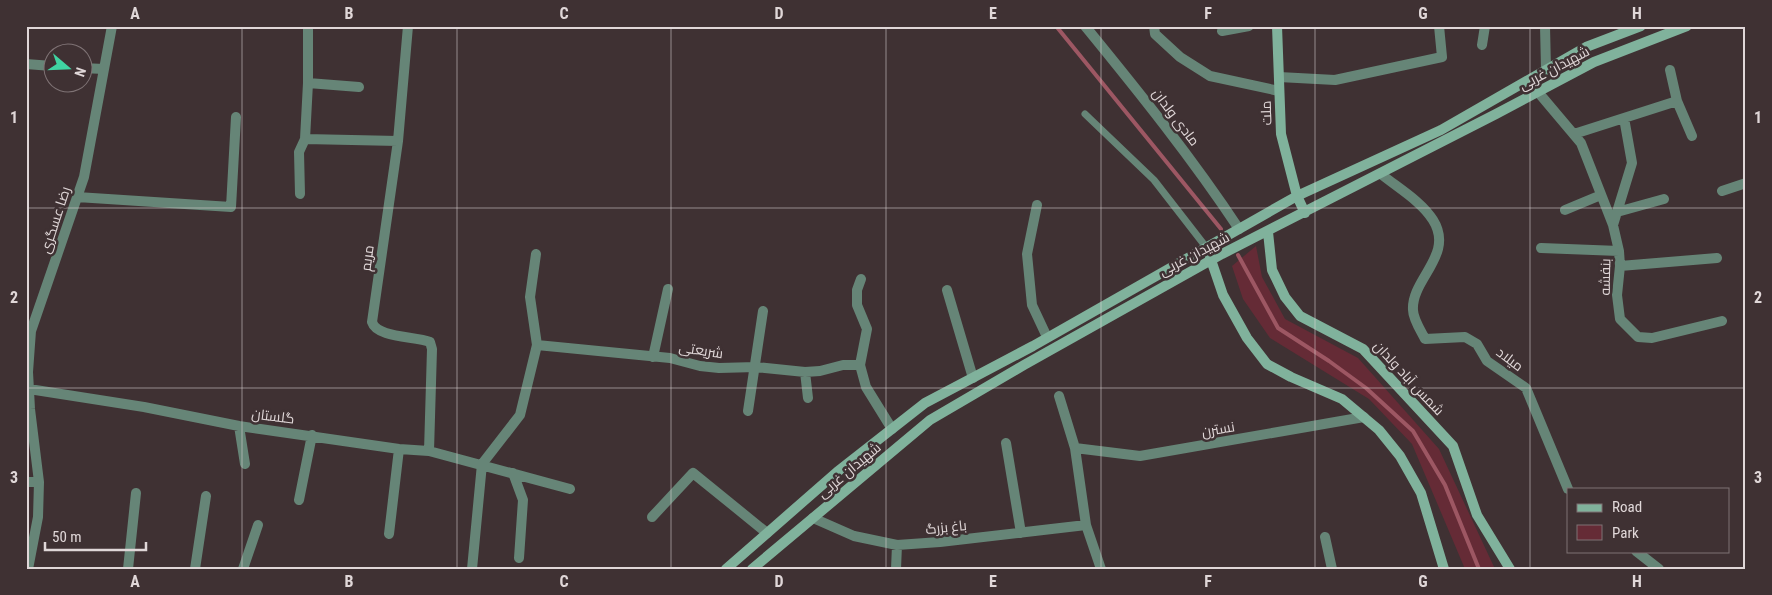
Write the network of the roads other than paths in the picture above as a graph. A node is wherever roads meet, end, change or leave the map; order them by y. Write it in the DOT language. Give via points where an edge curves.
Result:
graph roads {
  1 [pos="112,26"];
  2 [pos="308,26"];
  3 [pos="408,26"];
  4 [pos="1085,26"];
  5 [pos="1154,26"];
  6 [pos="1249,26"];
  7 [pos="1277,26"];
  8 [pos="1439,26"];
  9 [pos="1485,26"];
  10 [pos="1544,26"];
  11 [pos="1641,26"];
  12 [pos="1687,26"];
  13 [pos="1222,31"];
  14 [pos="1482,45"];
  15 [pos="26,64"];
  16 [pos="42,65"];
  17 [pos="92,69"];
  18 [pos="104,70"];
  19 [pos="1546,70"];
  20 [pos="1670,70"];
  21 [pos="1279,77"];
  22 [pos="308,83"];
  23 [pos="359,87"];
  24 [pos="1279,91"];
  25 [pos="1538,92"];
  26 [pos="1677,101"];
  27 [pos="1085,114"];
  28 [pos="236,116"];
  29 [pos="1624,118"];
  30 [pos="1574,134"];
  31 [pos="1692,136"];
  32 [pos="305,139"];
  33 [pos="398,142"];
  34 [pos="1381,174"];
  35 [pos="1746,183"];
  36 [pos="1722,191"];
  37 [pos="300,194"];
  38 [pos="1601,195"];
  39 [pos="1298,196"];
  40 [pos="77,197"];
  41 [pos="1664,199"];
  42 [pos="1037,205"];
  43 [pos="1565,210"];
  44 [pos="1617,212"];
  45 [pos="1305,213"];
  46 [pos="1613,225"];
  47 [pos="1239,229"];
  48 [pos="1268,232"];
  49 [pos="1206,247"];
  50 [pos="1541,248"];
  51 [pos="1619,251"];
  52 [pos="536,254"];
  53 [pos="1717,258"];
  54 [pos="1211,260"];
  55 [pos="1620,266"];
  56 [pos="861,279"];
  57 [pos="668,289"];
  58 [pos="947,290"];
  59 [pos="763,311"];
  60 [pos="1722,321"];
  61 [pos="1047,337"];
  62 [pos="537,345"];
  63 [pos="653,357"];
  64 [pos="860,365"];
  65 [pos="756,367"];
  66 [pos="805,372"];
  67 [pos="973,378"];
  68 [pos="29,389"];
  69 [pos="1059,396"];
  70 [pos="808,398"];
  71 [pos="748,411"];
  72 [pos="1364,417"];
  73 [pos="239,426"];
  74 [pos="892,429"];
  75 [pos="312,435"];
  76 [pos="1006,443"];
  77 [pos="1075,448"];
  78 [pos="400,449"];
  79 [pos="429,451"];
  80 [pos="245,464"];
  81 [pos="482,464"];
  82 [pos="513,473"];
  83 [pos="26,482"];
  84 [pos="39,482"];
  85 [pos="1568,488"];
  86 [pos="570,489"];
  87 [pos="136,493"];
  88 [pos="206,496"];
  89 [pos="299,500"];
  90 [pos="652,517"];
  91 [pos="812,518"];
  92 [pos="258,525"];
  93 [pos="1086,525"];
  94 [pos="1021,532"];
  95 [pos="767,533"];
  96 [pos="389,534"];
  97 [pos="1325,537"];
  98 [pos="897,545"];
  99 [pos="1637,552"];
  100 [pos="519,558"];
  101 [pos="758,567"];
  102 [pos="244,568"];
  103 [pos="28,569"];
  104 [pos="128,569"];
  105 [pos="195,569"];
  106 [pos="251,569"];
  107 [pos="472,569"];
  108 [pos="726,569"];
  109 [pos="896,569"];
  110 [pos="1102,569"];
  111 [pos="1332,569"];
  112 [pos="1444,569"];
  113 [pos="1510,569"];
  114 [pos="1659,569"];
  1 -- 18 [label="street, رضا عسگری"];
  2 -- 22 [label="street"];
  3 -- 33 [label="street, مریم"];
  4 -- 47 [label="street, مادی ولدان" via="1153,109"];
  5 -- 24 [label="street" via="1155,34 1180,57 1210,76"];
  6 -- 13 [label="street"];
  7 -- 21 [label="main road, ملت"];
  8 -- 21 [label="street" via="1442,57 1335,80"];
  9 -- 14 [label="street"];
  10 -- 19 [label="street"];
  11 -- 19 [label="main road, شهیدان غربی" via="1586,47"];
  12 -- 25 [label="main road, شهیدان غربی" via="1594,62"];
  15 -- 16 [label="street"];
  17 -- 18 [label="street"];
  18 -- 40 [label="street, رضا عسگری" via="84,177"];
  19 -- 39 [label="main road, شهیدان غربی" via="1441,130"];
  20 -- 26 [label="street"];
  21 -- 24 [label="main road, ملت"];
  22 -- 23 [label="street"];
  22 -- 32 [label="street"];
  24 -- 39 [label="main road, ملت" via="1281,134"];
  25 -- 30 [label="street, بنفشه"];
  25 -- 34 [label="main road, شهیدان غربی"];
  26 -- 29 [label="street"];
  26 -- 31 [label="street"];
  27 -- 49 [label="lane" via="1154,180"];
  28 -- 40 [label="street" via="231,207"];
  29 -- 30 [label="street"];
  29 -- 44 [label="street" via="1632,163"];
  30 -- 38 [label="street, بنفشه" via="1581,143"];
  32 -- 33 [label="street"];
  32 -- 37 [label="street" via="299,152"];
  33 -- 79 [label="street, مریم" via="372,322 383,332 430,342"];
  34 -- 45 [label="main road, شهیدان غربی"];
  34 -- 85 [label="street, میلاد" via="1422,207 1434,221 1439,240 1435,261 1418,289 1413,311 1425,339 1465,337 1477,344 1487,361 1526,388"];
  35 -- 36 [label="street"];
  38 -- 43 [label="street"];
  38 -- 46 [label="street, بنفشه"];
  39 -- 45 [label="main road, ملت"];
  39 -- 47 [label="main road, شهیدان غربی"];
  40 -- 68 [label="street, رضا عسگری" via="31,331"];
  41 -- 44 [label="street"];
  42 -- 61 [label="street" via="1027,254 1032,305"];
  44 -- 46 [label="street"];
  45 -- 48 [label="main road, شهیدان غربی"];
  46 -- 51 [label="street, بنفشه"];
  47 -- 49 [label="main road, شهیدان غربی"];
  48 -- 54 [label="main road, شهیدان غربی"];
  48 -- 113 [label="main road, شمس آباد ولدان" via="1272,270 1300,316 1363,349 1453,446 1477,516"];
  49 -- 54 [label="main road"];
  49 -- 61 [label="main road, شهیدان غربی"];
  50 -- 51 [label="street"];
  51 -- 55 [label="street, بنفشه"];
  52 -- 62 [label="street" via="530,297"];
  53 -- 55 [label="street"];
  54 -- 72 [label="main road" via="1223,295 1247,338 1267,364 1342,399"];
  54 -- 91 [label="main road, شهیدان غربی" via="930,420"];
  55 -- 60 [label="street, بنفشه" via="1617,295 1620,319 1638,336 1652,338"];
  56 -- 64 [label="street" via="857,306 867,329"];
  57 -- 63 [label="street"];
  58 -- 67 [label="street"];
  59 -- 65 [label="street"];
  61 -- 67 [label="main road, شهیدان غربی"];
  62 -- 63 [label="street, شریعتی"];
  62 -- 81 [label="street" via="520,415"];
  63 -- 65 [label="street, شریعتی" via="700,366"];
  64 -- 66 [label="street, شریعتی"];
  64 -- 74 [label="street" via="866,388"];
  65 -- 66 [label="street, شریعتی"];
  65 -- 71 [label="street"];
  66 -- 70 [label="street"];
  67 -- 74 [label="main road, شهیدان غربی" via="925,403"];
  68 -- 73 [label="street, گلستان"];
  68 -- 84 [label="street, رضا عسگری"];
  69 -- 77 [label="street"];
  72 -- 77 [label="street, نسترن" via="1140,456"];
  72 -- 112 [label="main road" via="1400,456 1421,492"];
  73 -- 75 [label="street, گلستان"];
  73 -- 80 [label="street"];
  74 -- 95 [label="main road, شهیدان غربی"];
  75 -- 78 [label="street, گلستان"];
  75 -- 89 [label="street"];
  76 -- 94 [label="street"];
  77 -- 93 [label="street"];
  78 -- 79 [label="street, گلستان"];
  78 -- 96 [label="street"];
  79 -- 81 [label="street, گلستان"];
  81 -- 82 [label="street, گلستان"];
  81 -- 107 [label="street"];
  82 -- 86 [label="street, گلستان"];
  82 -- 100 [label="street" via="523,500"];
  83 -- 84 [label="street"];
  84 -- 103 [label="street, رضا عسگری" via="38,517"];
  87 -- 104 [label="street"];
  88 -- 105 [label="street"];
  90 -- 95 [label="street" via="693,473"];
  91 -- 98 [label="street, باغ بزرگ" via="854,536"];
  91 -- 101 [label="main road, شهیدان غربی"];
  92 -- 102 [label="street"];
  93 -- 94 [label="street, باغ بزرگ"];
  93 -- 110 [label="street"];
  94 -- 98 [label="street, باغ بزرگ"];
  95 -- 108 [label="main road, شهیدان غربی"];
  97 -- 111 [label="street"];
  98 -- 109 [label="street"];
  99 -- 114 [label="street"];
  102 -- 106 [label="street"];
}
